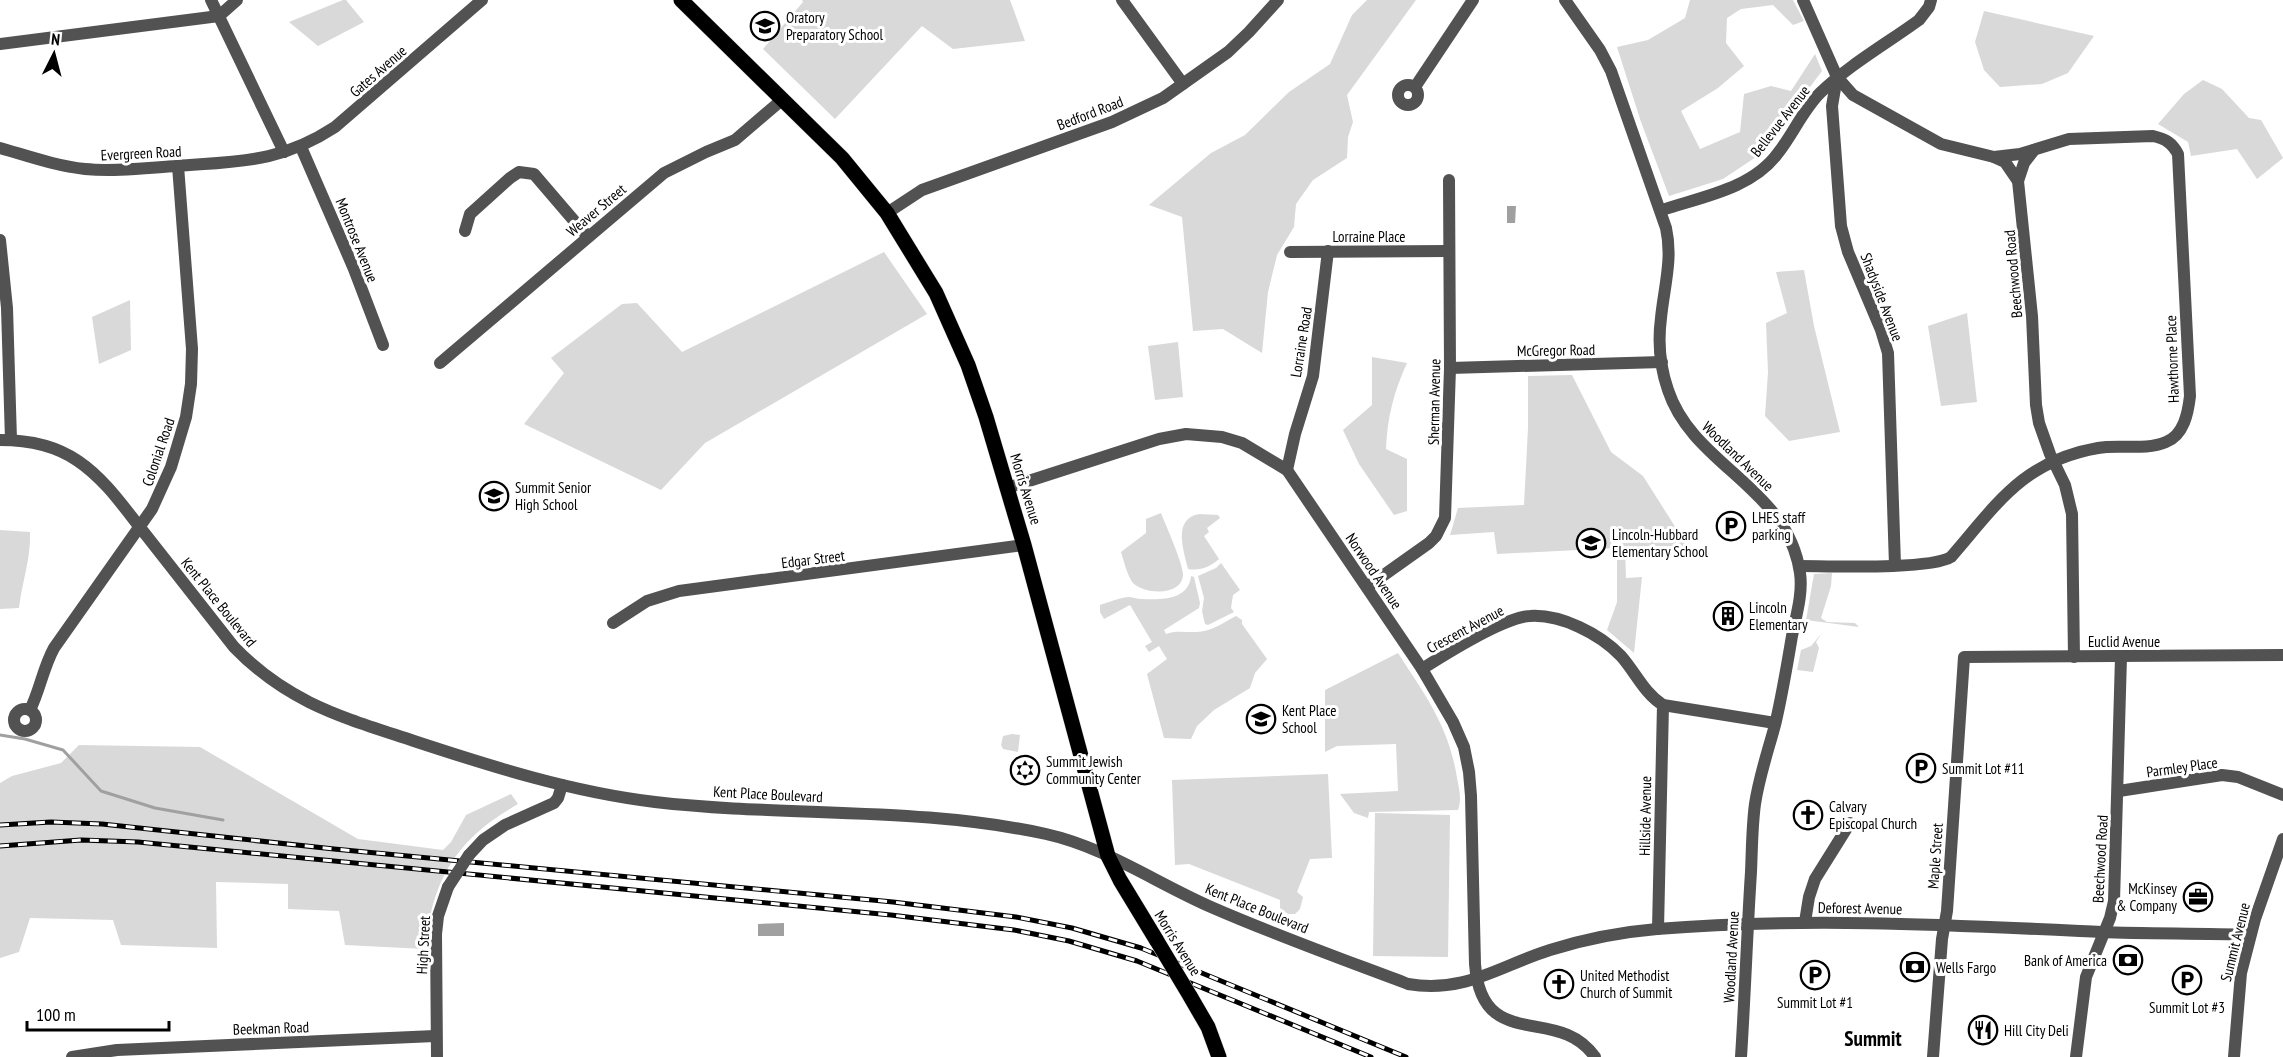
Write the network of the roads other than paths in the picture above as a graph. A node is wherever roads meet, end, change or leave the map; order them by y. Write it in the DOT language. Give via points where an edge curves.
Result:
graph roads {
  1 [pos="211,0"];
  2 [pos="237,0"];
  3 [pos="482,0"];
  4 [pos="681,0"];
  5 [pos="1122,0"];
  6 [pos="1278,0"];
  7 [pos="1473,0"];
  8 [pos="1565,0"];
  9 [pos="1803,0"];
  10 [pos="1931,0"];
  11 [pos="219,16"];
  12 [pos="0,44"];
  13 [pos="1838,77"];
  14 [pos="1183,84"];
  15 [pos="1414,87"];
  16 [pos="783,99"];
  17 [pos="302,147"];
  18 [pos="0,148"];
  19 [pos="2034,150"];
  20 [pos="284,152"];
  21 [pos="1994,157"];
  22 [pos="178,166"];
  23 [pos="1449,180"];
  24 [pos="2018,181"];
  25 [pos="1662,210"];
  26 [pos="887,213"];
  27 [pos="465,231"];
  28 [pos="588,237"];
  29 [pos="0,240"];
  30 [pos="1328,251"];
  31 [pos="1448,251"];
  32 [pos="1290,252"];
  33 [pos="383,345"];
  34 [pos="1662,362"];
  35 [pos="440,363"];
  36 [pos="1450,368"];
  37 [pos="5,440"];
  38 [pos="2054,461"];
  39 [pos="1287,471"];
  40 [pos="1007,488"];
  41 [pos="140,527"];
  42 [pos="1024,545"];
  43 [pos="1895,565"];
  44 [pos="1798,566"];
  45 [pos="1367,587"];
  46 [pos="613,623"];
  47 [pos="2283,655"];
  48 [pos="1965,657"];
  49 [pos="2074,657"];
  50 [pos="2121,657"];
  51 [pos="1422,669"];
  52 [pos="1663,705"];
  53 [pos="30,710"];
  54 [pos="1775,723"];
  55 [pos="562,785"];
  56 [pos="2119,792"];
  57 [pos="2283,795"];
  58 [pos="1850,823"];
  59 [pos="2283,839"];
  60 [pos="1108,856"];
  61 [pos="1805,922"];
  62 [pos="1747,924"];
  63 [pos="1944,924"];
  64 [pos="1658,929"];
  65 [pos="2105,932"];
  66 [pos="2250,935"];
  67 [pos="1477,980"];
  68 [pos="435,1036"];
  69 [pos="150,1053"];
  70 [pos="72,1057"];
  71 [pos="437,1057"];
  72 [pos="1219,1057"];
  73 [pos="1595,1057"];
  74 [pos="1741,1057"];
  75 [pos="1933,1057"];
  76 [pos="2076,1057"];
  77 [pos="2234,1057"];
  1 -- 11 [label="street"];
  2 -- 11 [label="street"];
  3 -- 17 [label="street, Gates Avenue" via="335,127"];
  4 -- 16 [label="main road, Morris Avenue"];
  5 -- 14 [label="street"];
  6 -- 14 [label="street, Bedford Road" via="1228,52"];
  7 -- 15 [label="street"];
  8 -- 25 [label="street, Woodland Avenue" via="1611,72"];
  9 -- 13 [label="street"];
  10 -- 13 [label="street, Bellevue Avenue" via="1919,20"];
  11 -- 12 [label="street"];
  11 -- 20 [label="street"];
  13 -- 21 [label="street" via="1853,95 1924,136"];
  13 -- 25 [label="street, Bellevue Avenue" via="1811,104 1772,160 1756,174 1736,186"];
  13 -- 43 [label="street, Shadyside Avenue" via="1832,106 1841,226 1888,353"];
  14 -- 26 [label="street, Bedford Road" via="1112,122 922,190"];
  16 -- 26 [label="main road, Morris Avenue" via="843,159"];
  16 -- 28 [label="street, Weaver Street" via="735,140 664,173"];
  17 -- 20 [label="street, Gates Avenue"];
  17 -- 33 [label="street, Montrose Avenue"];
  18 -- 22 [label="street, Evergreen Road" via="86,169"];
  19 -- 21 [label="street, Hawthorne Place"];
  19 -- 24 [label="street"];
  19 -- 38 [label="street, Hawthorne Place" via="2068,139 2153,136 2164,138 2178,154 2188,413 2176,435 2166,442 2097,448"];
  20 -- 22 [label="street, Evergreen Road" via="249,161"];
  21 -- 24 [label="street" via="2005,162"];
  22 -- 41 [label="street, Colonial Road" via="192,349 191,384 174,459"];
  23 -- 31 [label="street, Sherman Avenue"];
  24 -- 38 [label="street, Beechwood Road" via="2032,316 2036,405"];
  25 -- 34 [label="street, Woodland Avenue" via="1670,247 1659,333"];
  26 -- 40 [label="main road, Morris Avenue" via="936,292 956,336"];
  27 -- 28 [label="street" via="470,214 510,178 527,172 534,174"];
  28 -- 35 [label="street, Weaver Street"];
  29 -- 37 [label="street" via="7,308"];
  30 -- 31 [label="street, Lorraine Place"];
  30 -- 32 [label="street, Lorraine Place"];
  30 -- 39 [label="street, Lorraine Road" via="1314,376 1294,434"];
  31 -- 36 [label="street, Sherman Avenue"];
  34 -- 36 [label="street, McGregor Road"];
  34 -- 44 [label="street, Woodland Avenue" via="1678,412 1695,437 1767,505 1790,538"];
  36 -- 45 [label="street, Sherman Avenue" via="1445,518 1436,536"];
  37 -- 41 [label="street, Kent Place Boulevard" via="51,446 78,460"];
  38 -- 43 [label="street, Hawthorne Place" via="2004,495 1952,557 1940,563"];
  38 -- 49 [label="street, Beechwood Road" via="2072,513"];
  39 -- 40 [label="street, Norwood Avenue" via="1242,443 1186,434 1159,439"];
  39 -- 45 [label="street, Norwood Avenue"];
  40 -- 42 [label="main road, Morris Avenue"];
  41 -- 53 [label="street, Colonial Road" via="54,648"];
  41 -- 55 [label="street, Kent Place Boulevard" via="234,647 284,689 337,715"];
  42 -- 46 [label="street, Edgar Street" via="679,591 647,601"];
  42 -- 60 [label="main road, Morris Avenue"];
  43 -- 44 [label="street, Hawthorne Place"];
  44 -- 54 [label="street, Woodland Avenue" via="1798,605"];
  45 -- 51 [label="street, Norwood Avenue"];
  47 -- 50 [label="street, Euclid Avenue"];
  48 -- 49 [label="street, Euclid Avenue"];
  48 -- 63 [label="street, Maple Street"];
  49 -- 50 [label="street, Euclid Avenue"];
  50 -- 56 [label="street, Beechwood Road"];
  51 -- 52 [label="street, Crescent Avenue" via="1512,620 1538,616 1567,623 1605,642"];
  51 -- 67 [label="street, Norwood Avenue" via="1453,722 1469,772"];
  52 -- 54 [label="street"];
  52 -- 64 [label="street, Hillside Avenue"];
  54 -- 62 [label="street, Woodland Avenue" via="1758,785"];
  55 -- 60 [label="street, Kent Place Boulevard" via="655,802 974,822 1057,837"];
  55 -- 68 [label="street, High Street, bridge" via="554,803 483,840 448,887 436,925"];
  56 -- 57 [label="street, Parmley Place" via="2222,776 2238,777"];
  56 -- 65 [label="street, Beechwood Road" via="2114,901"];
  58 -- 61 [label="street" via="1815,879"];
  59 -- 66 [label="street, Summit Avenue"];
  60 -- 67 [label="street, Kent Place Boulevard" via="1210,906 1408,984 1442,987"];
  60 -- 72 [label="main road, Morris Avenue, bridge" via="1208,1027"];
  61 -- 62 [label="street, Deforest Avenue"];
  61 -- 63 [label="street, Deforest Avenue"];
  62 -- 64 [label="street, Deforest Avenue"];
  62 -- 74 [label="street, Woodland Avenue"];
  63 -- 65 [label="street, Deforest Avenue"];
  63 -- 75 [label="street, Maple Street"];
  64 -- 67 [label="street, Deforest Avenue" via="1594,938 1550,950"];
  65 -- 66 [label="street, Deforest Avenue"];
  65 -- 76 [label="street, Beechwood Road" via="2086,977"];
  66 -- 77 [label="street, Summit Avenue" via="2241,973"];
  67 -- 73 [label="street" via="1479,991 1498,1015 1566,1034"];
  68 -- 69 [label="street, Beekman Road"];
  68 -- 71 [label="street, High Street"];
  69 -- 70 [label="street, Beekman Road" via="94,1052"];
}
